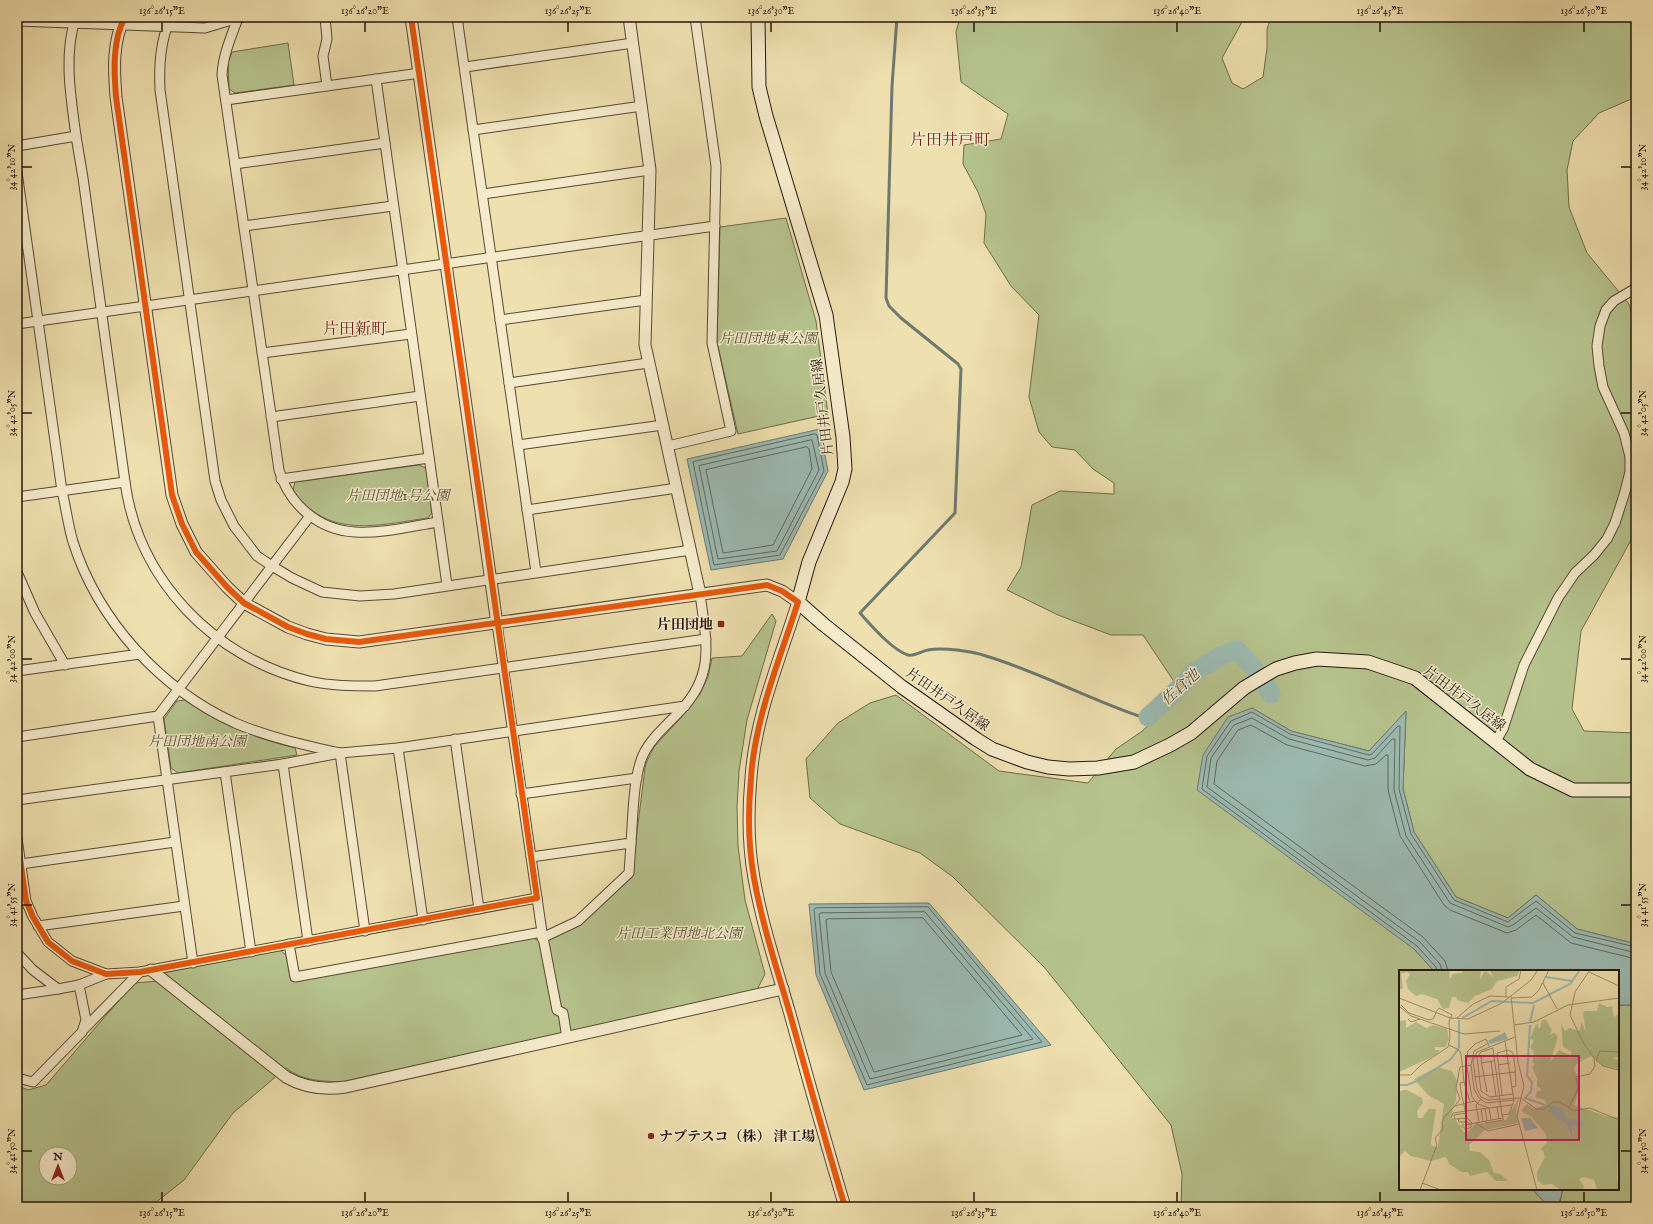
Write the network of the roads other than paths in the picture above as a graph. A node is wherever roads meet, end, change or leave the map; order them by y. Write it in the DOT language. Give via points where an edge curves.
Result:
graph roads {
  1 [pos="171,17"];
  2 [pos="325,17"];
  3 [pos="412,17"];
  4 [pos="458,17"];
  5 [pos="629,17"];
  6 [pos="695,17"];
  7 [pos="758,17"];
  8 [pos="240,18"];
  9 [pos="75,20"];
  10 [pos="17,21"];
  11 [pos="123,21"];
  12 [pos="166,27"];
  13 [pos="633,43"];
  14 [pos="464,67"];
  15 [pos="420,73"];
  16 [pos="376,79"];
  17 [pos="327,86"];
  18 [pos="226,100"];
  19 [pos="642,106"];
  20 [pos="474,130"];
  21 [pos="76,136"];
  22 [pos="385,143"];
  23 [pos="17,146"];
  24 [pos="235,164"];
  25 [pos="650,170"];
  26 [pos="17,172"];
  27 [pos="482,194"];
  28 [pos="394,206"];
  29 [pos="244,226"];
  30 [pos="715,226"];
  31 [pos="648,235"];
  32 [pos="491,257"];
  33 [pos="446,263"];
  34 [pos="402,269"];
  35 [pos="1636,288"];
  36 [pos="253,290"];
  37 [pos="190,299"];
  38 [pos="646,300"];
  39 [pos="145,306"];
  40 [pos="102,312"];
  41 [pos="500,320"];
  42 [pos="38,321"];
  43 [pos="17,324"];
  44 [pos="412,334"];
  45 [pos="262,353"];
  46 [pos="648,363"];
  47 [pos="509,383"];
  48 [pos="420,396"];
  49 [pos="271,416"];
  50 [pos="663,425"];
  51 [pos="518,445"];
  52 [pos="668,446"];
  53 [pos="429,458"];
  54 [pos="282,479"];
  55 [pos="126,482"];
  56 [pos="677,488"];
  57 [pos="62,491"];
  58 [pos="17,497"];
  59 [pos="527,510"];
  60 [pos="310,516"];
  61 [pos="438,522"];
  62 [pos="691,550"];
  63 [pos="272,566"];
  64 [pos="17,572"];
  65 [pos="536,572"];
  66 [pos="491,579"];
  67 [pos="447,585"];
  68 [pos="700,594"];
  69 [pos="798,602"];
  70 [pos="244,603"];
  71 [pos="497,624"];
  72 [pos="217,638"];
  73 [pos="706,639"];
  74 [pos="140,654"];
  75 [pos="65,665"];
  76 [pos="504,668"];
  77 [pos="17,672"];
  78 [pos="178,690"];
  79 [pos="685,706"];
  80 [pos="158,716"];
  81 [pos="512,731"];
  82 [pos="17,737"];
  83 [pos="455,740"];
  84 [pos="1496,741"];
  85 [pos="398,748"];
  86 [pos="340,753"];
  87 [pos="282,764"];
  88 [pos="225,772"];
  89 [pos="637,778"];
  90 [pos="167,780"];
  91 [pos="1636,788"];
  92 [pos="521,794"];
  93 [pos="17,800"];
  94 [pos="17,838"];
  95 [pos="175,842"];
  96 [pos="631,843"];
  97 [pos="531,857"];
  98 [pos="21,864"];
  99 [pos="21,892"];
  100 [pos="537,898"];
  101 [pos="184,906"];
  102 [pos="479,909"];
  103 [pos="423,920"];
  104 [pos="38,926"];
  105 [pos="365,930"];
  106 [pos="542,935"];
  107 [pos="308,941"];
  108 [pos="289,944"];
  109 [pos="251,952"];
  110 [pos="17,953"];
  111 [pos="193,962"];
  112 [pos="151,970"];
  113 [pos="140,972"];
  114 [pos="106,974"];
  115 [pos="79,985"];
  116 [pos="58,989"];
  117 [pos="783,990"];
  118 [pos="17,995"];
  119 [pos="82,1032"];
  120 [pos="567,1038"];
  121 [pos="17,1078"];
  122 [pos="845,1207"];
  1 -- 12 [label="street"];
  2 -- 17 [label="street" via="327,39 323,56"];
  3 -- 15 [label="street"];
  4 -- 14 [label="street"];
  5 -- 13 [label="street"];
  6 -- 30 [label="street" via="716,166"];
  7 -- 69 [label="main road, 片田井戸久居線" via="760,87 766,116 826,316 845,470 809,562"];
  8 -- 12 [label="street" via="205,28"];
  8 -- 18 [label="street" via="223,62 222,75"];
  9 -- 10 [label="street"];
  9 -- 11 [label="street"];
  9 -- 21 [label="street" via="70,50 70,78"];
  11 -- 12 [label="street"];
  11 -- 39 [label="street" via="114,66 116,97"];
  12 -- 37 [label="street" via="160,53 160,90"];
  13 -- 14 [label="street"];
  13 -- 19 [label="street"];
  14 -- 20 [label="street"];
  15 -- 16 [label="street"];
  15 -- 33 [label="street"];
  16 -- 17 [label="street"];
  16 -- 22 [label="street"];
  17 -- 18 [label="street"];
  18 -- 24 [label="street"];
  19 -- 20 [label="street"];
  19 -- 25 [label="street"];
  20 -- 27 [label="street"];
  21 -- 23 [label="street"];
  21 -- 40 [label="street"];
  22 -- 24 [label="street"];
  22 -- 28 [label="street"];
  24 -- 29 [label="street"];
  25 -- 27 [label="street"];
  25 -- 31 [label="street"];
  26 -- 42 [label="street"];
  27 -- 32 [label="street"];
  28 -- 29 [label="street"];
  28 -- 34 [label="street"];
  29 -- 36 [label="street"];
  30 -- 31 [label="street"];
  30 -- 52 [label="street" via="712,342 731,431"];
  31 -- 32 [label="street"];
  31 -- 38 [label="street"];
  32 -- 33 [label="street"];
  32 -- 41 [label="street"];
  33 -- 34 [label="street"];
  33 -- 66 [label="street"];
  34 -- 36 [label="street"];
  34 -- 44 [label="street"];
  35 -- 84 [label="street" via="1614,301 1606,310 1597,346 1603,387 1624,433 1630,457 1630,472 1622,502 1607,539 1575,573 1558,598 1524,665 1503,729"];
  36 -- 37 [label="street"];
  36 -- 45 [label="street"];
  37 -- 39 [label="street"];
  37 -- 63 [label="street" via="215,481 227,514 240,534 257,556"];
  38 -- 41 [label="street"];
  38 -- 46 [label="street" via="645,345"];
  39 -- 40 [label="street"];
  39 -- 70 [label="street" via="176,509 196,552"];
  40 -- 42 [label="street"];
  40 -- 55 [label="street"];
  41 -- 47 [label="street"];
  42 -- 43 [label="street"];
  42 -- 57 [label="street"];
  44 -- 45 [label="street"];
  44 -- 48 [label="street"];
  45 -- 49 [label="street"];
  46 -- 47 [label="street"];
  46 -- 50 [label="street"];
  47 -- 51 [label="street"];
  48 -- 49 [label="street"];
  48 -- 53 [label="street"];
  49 -- 54 [label="street"];
  50 -- 51 [label="street"];
  50 -- 52 [label="street"];
  51 -- 59 [label="street"];
  52 -- 56 [label="street"];
  53 -- 54 [label="street"];
  53 -- 61 [label="street"];
  54 -- 60 [label="street" via="295,502"];
  55 -- 57 [label="street"];
  55 -- 72 [label="street" via="133,520 162,581 198,622"];
  56 -- 59 [label="street"];
  56 -- 62 [label="street"];
  57 -- 58 [label="street"];
  57 -- 74 [label="street" via="74,543 95,592 108,614"];
  59 -- 65 [label="street"];
  60 -- 61 [label="street" via="332,527 354,532"];
  60 -- 63 [label="street"];
  61 -- 67 [label="street"];
  62 -- 65 [label="street"];
  62 -- 68 [label="street"];
  63 -- 67 [label="street" via="322,592 352,596 394,594"];
  63 -- 70 [label="street"];
  64 -- 75 [label="street" via="34,613"];
  65 -- 66 [label="street"];
  66 -- 67 [label="street"];
  66 -- 71 [label="street"];
  68 -- 69 [label="street" via="767,585"];
  68 -- 71 [label="street"];
  68 -- 73 [label="street"];
  69 -- 84 [label="main road, 片田井戸久居線" via="902,687 976,739 1010,757 1048,767 1098,768 1134,762 1191,733 1244,688 1276,669 1317,659 1368,662 1415,678"];
  69 -- 117 [label="street" via="762,712 751,776 750,832 754,877"];
  70 -- 71 [label="street" via="288,627 326,639 346,641 375,640"];
  70 -- 72 [label="street"];
  71 -- 76 [label="street"];
  72 -- 76 [label="street" via="252,660 275,670 310,681 343,686 375,686"];
  72 -- 78 [label="street"];
  73 -- 76 [label="street"];
  73 -- 79 [label="street" via="705,665 697,689"];
  74 -- 75 [label="street"];
  74 -- 78 [label="street"];
  75 -- 77 [label="street"];
  76 -- 81 [label="street"];
  78 -- 80 [label="street"];
  78 -- 86 [label="street" via="207,709 270,736"];
  79 -- 81 [label="street"];
  79 -- 89 [label="street" via="650,743 642,757"];
  80 -- 82 [label="street"];
  80 -- 90 [label="street"];
  81 -- 83 [label="street"];
  81 -- 92 [label="street"];
  83 -- 85 [label="street"];
  83 -- 102 [label="street"];
  84 -- 91 [label="main road, 片田井戸久居線" via="1530,769 1573,790"];
  85 -- 86 [label="street"];
  85 -- 103 [label="street"];
  86 -- 87 [label="street"];
  86 -- 105 [label="street"];
  87 -- 88 [label="street"];
  87 -- 107 [label="street"];
  88 -- 90 [label="street"];
  88 -- 109 [label="street"];
  89 -- 92 [label="street"];
  89 -- 96 [label="street"];
  90 -- 93 [label="street"];
  90 -- 95 [label="street"];
  92 -- 97 [label="street"];
  94 -- 98 [label="street"];
  95 -- 98 [label="street"];
  95 -- 101 [label="street"];
  96 -- 97 [label="street"];
  96 -- 106 [label="street" via="629,874 578,921"];
  97 -- 100 [label="street"];
  98 -- 99 [label="street"];
  99 -- 104 [label="street"];
  100 -- 102 [label="street"];
  100 -- 106 [label="street"];
  101 -- 104 [label="street"];
  101 -- 111 [label="street"];
  102 -- 103 [label="street"];
  103 -- 105 [label="street"];
  104 -- 114 [label="street" via="48,942 61,953 82,966"];
  105 -- 107 [label="street"];
  106 -- 108 [label="street" via="295,977"];
  106 -- 120 [label="street" via="557,1010 563,1013"];
  107 -- 108 [label="street"];
  108 -- 109 [label="street"];
  109 -- 111 [label="street"];
  110 -- 116 [label="street" via="33,970"];
  111 -- 112 [label="street"];
  112 -- 113 [label="street"];
  112 -- 120 [label="street" via="286,1077 311,1087 346,1087"];
  113 -- 114 [label="street"];
  113 -- 119 [label="street"];
  114 -- 115 [label="street"];
  115 -- 116 [label="street"];
  115 -- 119 [label="street" via="86,1020"];
  116 -- 118 [label="street"];
  117 -- 120 [label="street"];
  117 -- 122 [label="street"];
  119 -- 121 [label="street" via="33,1082"];
}
